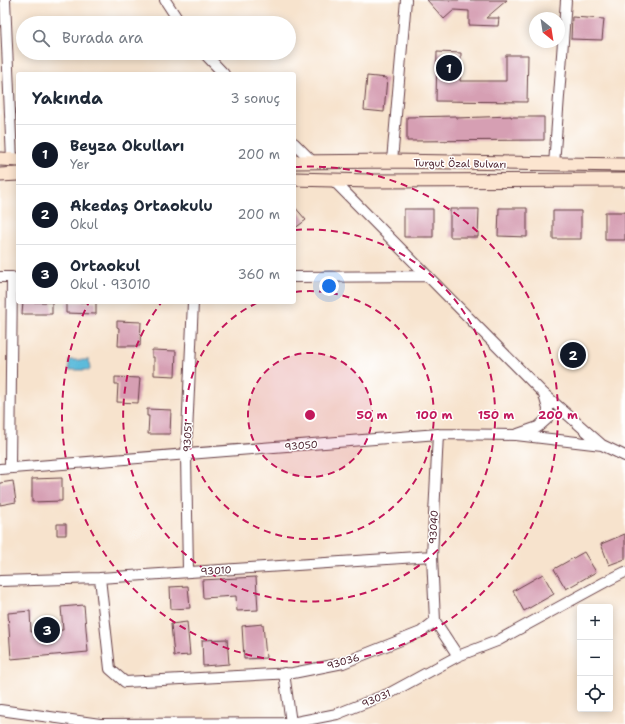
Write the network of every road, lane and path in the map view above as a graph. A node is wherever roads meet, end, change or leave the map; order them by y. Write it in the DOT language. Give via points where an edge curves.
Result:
graph roads {
  1 [pos="5,0"];
  2 [pos="165,0"];
  3 [pos="406,0"];
  4 [pos="566,0"];
  5 [pos="175,16"];
  6 [pos="211,60"];
  7 [pos="222,72"];
  8 [pos="296,146"];
  9 [pos="10,160"];
  10 [pos="392,161"];
  11 [pos="296,162"];
  12 [pos="313,162"];
  13 [pos="554,165"];
  14 [pos="625,165"];
  15 [pos="16,174"];
  16 [pos="0,175"];
  17 [pos="296,179"];
  18 [pos="332,179"];
  19 [pos="625,180"];
  20 [pos="428,276"];
  21 [pos="0,277"];
  22 [pos="15,277"];
  23 [pos="296,277"];
  24 [pos="193,304"];
  25 [pos="543,393"];
  26 [pos="438,434"];
  27 [pos="516,435"];
  28 [pos="602,445"];
  29 [pos="186,455"];
  30 [pos="625,456"];
  31 [pos="5,468"];
  32 [pos="432,556"];
  33 [pos="188,571"];
  34 [pos="625,572"];
  35 [pos="100,578"];
  36 [pos="0,581"];
  37 [pos="436,620"];
  38 [pos="458,656"];
  39 [pos="284,673"];
  40 [pos="0,710"];
  41 [pos="291,723"];
  42 [pos="100,724"];
  1 -- 9 [label="street"];
  2 -- 5 [label="street"];
  3 -- 10 [label="street"];
  4 -- 13 [label="street"];
  6 -- 7 [label="street"];
  8 -- 12 [label="street"];
  10 -- 12 [label="main road, Turgut Özal Bulvarı"];
  10 -- 13 [label="main road, Turgut Özal Bulvarı"];
  11 -- 12 [label="main road, Turgut Özal Bulvarı"];
  13 -- 14 [label="main road, Turgut Özal Bulvarı"];
  15 -- 16 [label="main road"];
  17 -- 18 [label="main road, Turgut Özal Bulvarı"];
  18 -- 19 [label="main road, Turgut Özal Bulvarı"];
  18 -- 20 [label="street"];
  20 -- 23 [label="street"];
  20 -- 25 [label="street"];
  21 -- 22 [label="street"];
  22 -- 31 [label="street"];
  24 -- 29 [label="street, 93051"];
  25 -- 27 [label="street" via="548,408 547,419 538,426"];
  25 -- 28 [label="street"];
  26 -- 27 [label="street, 93050"];
  26 -- 29 [label="street, 93050"];
  26 -- 32 [label="street, 93040"];
  27 -- 28 [label="street, 93050"];
  28 -- 30 [label="street"];
  29 -- 31 [label="street, 93050"];
  29 -- 33 [label="street, 93051"];
  32 -- 33 [label="street, 93010"];
  32 -- 37 [label="street, 93040"];
  33 -- 35 [label="street, 93010"];
  34 -- 38 [label="street" via="497,641"];
  35 -- 36 [label="street, 93010"];
  35 -- 39 [label="street, 93036" via="110,669 125,682"];
  37 -- 38 [label="street"];
  37 -- 39 [label="street, 93036" via="421,632 343,663"];
  38 -- 41 [label="street, 93031" via="390,692 337,714"];
  39 -- 41 [label="street"];
  40 -- 42 [label="street, 93031"];
  41 -- 42 [label="street, 93031"];
}
